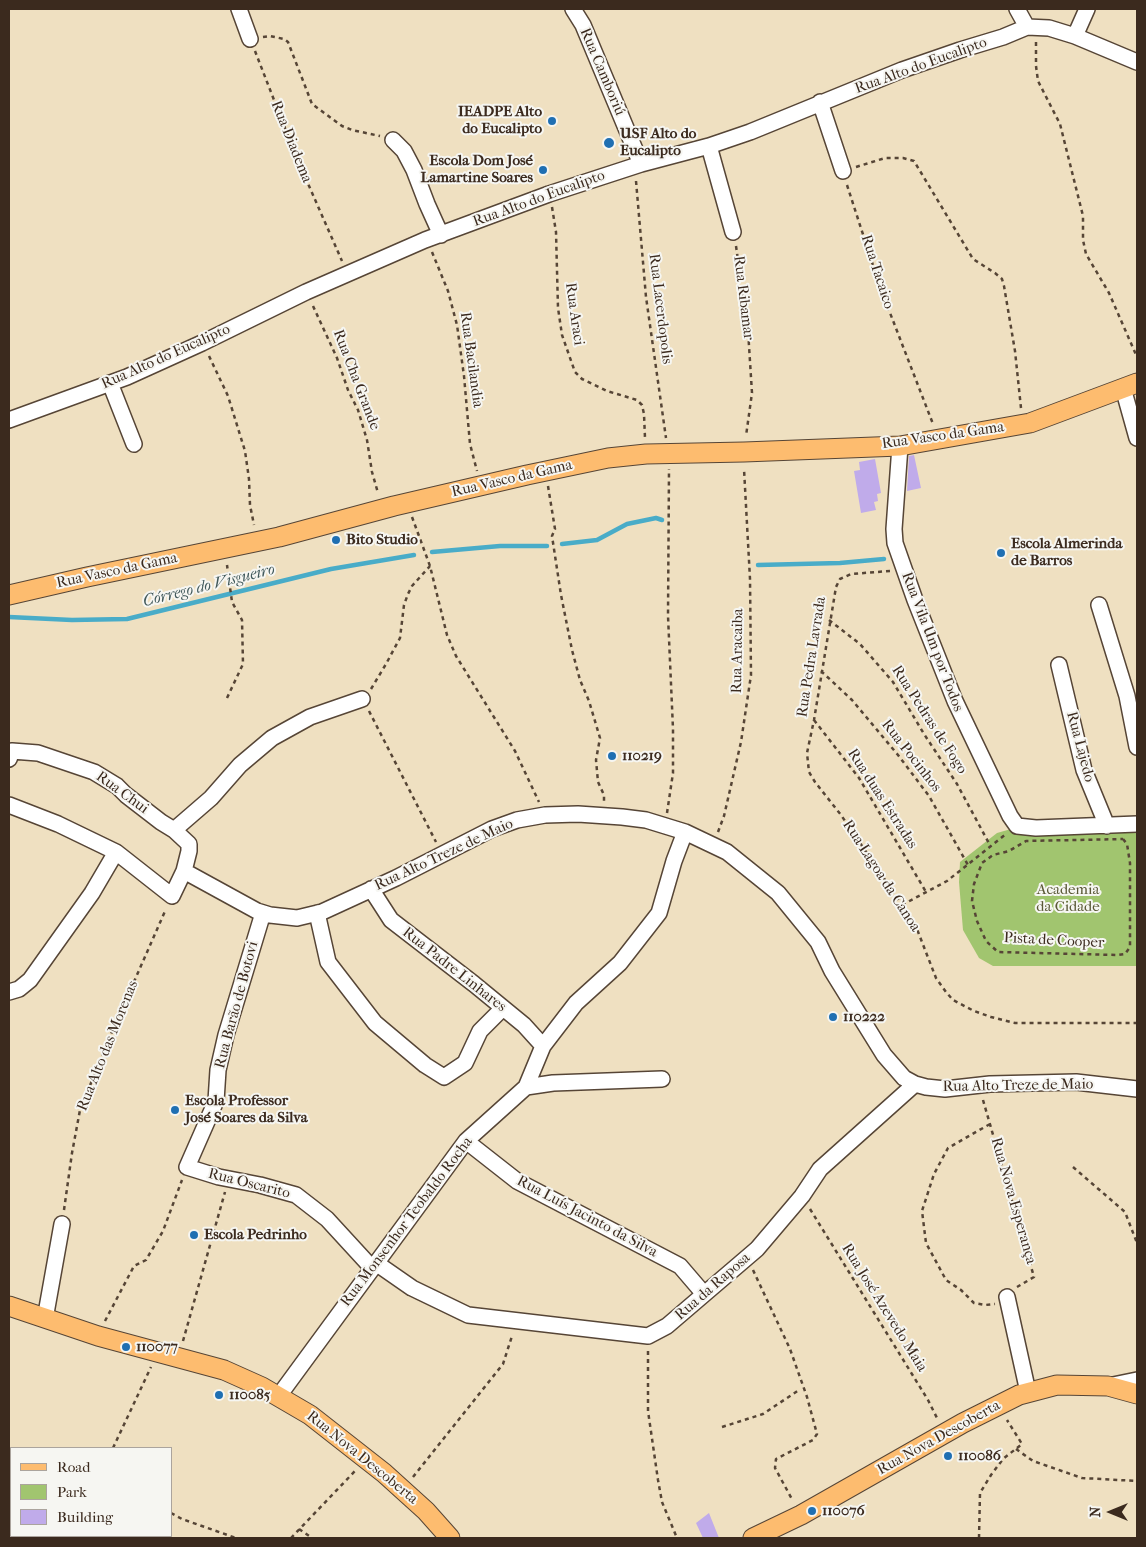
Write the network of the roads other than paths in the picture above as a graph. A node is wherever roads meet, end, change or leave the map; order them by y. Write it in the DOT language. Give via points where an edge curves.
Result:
graph roads {
  1 [pos="239,9"];
  2 [pos="573,9"];
  3 [pos="1017,9"];
  4 [pos="1087,9"];
  5 [pos="1032,27"];
  6 [pos="1075,36"];
  7 [pos="250,39"];
  8 [pos="1137,62"];
  9 [pos="820,102"];
  10 [pos="393,140"];
  11 [pos="709,146"];
  12 [pos="636,165"];
  13 [pos="843,171"];
  14 [pos="733,232"];
  15 [pos="441,235"];
  16 [pos="110,383"];
  17 [pos="1130,385"];
  18 [pos="9,420"];
  19 [pos="1137,438"];
  20 [pos="134,444"];
  21 [pos="900,446"];
  22 [pos="9,595"];
  23 [pos="1099,605"];
  24 [pos="1059,665"];
  25 [pos="362,699"];
  26 [pos="1137,747"];
  27 [pos="9,759"];
  28 [pos="9,805"];
  29 [pos="1137,824"];
  30 [pos="1107,826"];
  31 [pos="174,830"];
  32 [pos="685,832"];
  33 [pos="116,852"];
  34 [pos="184,871"];
  35 [pos="371,889"];
  36 [pos="263,913"];
  37 [pos="317,913"];
  38 [pos="9,992"];
  39 [pos="503,1008"];
  40 [pos="543,1046"];
  41 [pos="662,1079"];
  42 [pos="915,1084"];
  43 [pos="526,1087"];
  44 [pos="1137,1089"];
  45 [pos="466,1142"];
  46 [pos="186,1167"];
  47 [pos="62,1224"];
  48 [pos="374,1266"];
  49 [pos="704,1294"];
  50 [pos="1008,1299"];
  51 [pos="9,1306"];
  52 [pos="45,1319"];
  53 [pos="648,1336"];
  54 [pos="1137,1380"];
  55 [pos="1108,1386"];
  56 [pos="1028,1392"];
  57 [pos="1137,1394"];
  58 [pos="278,1397"];
  59 [pos="450,1538"];
  60 [pos="753,1538"];
  1 -- 7 [label="street"];
  2 -- 12 [label="street, Rua Camboriú" via="583,25"];
  3 -- 5 [label="street"];
  4 -- 6 [label="street"];
  5 -- 6 [label="street" via="1049,28"];
  5 -- 9 [label="street, Rua Alto do Eucalipto" via="902,70"];
  6 -- 8 [label="street"];
  9 -- 11 [label="street, Rua Alto do Eucalipto"];
  9 -- 13 [label="street"];
  10 -- 15 [label="street" via="404,151 414,170"];
  11 -- 12 [label="street, Rua Alto do Eucalipto"];
  11 -- 14 [label="street"];
  12 -- 15 [label="street, Rua Alto do Eucalipto"];
  15 -- 16 [label="street, Rua Alto do Eucalipto" via="306,292"];
  16 -- 18 [label="street, Rua Alto do Eucalipto"];
  16 -- 20 [label="street"];
  17 -- 19 [label="street"];
  17 -- 21 [label="main road, Rua Vasco da Gama" via="1023,424"];
  21 -- 22 [label="main road, Rua Vasco da Gama" via="668,453 608,458 406,503 257,542"];
  21 -- 30 [label="street, Rua Vila Um por Todos" via="895,543 955,701 1002,802 1017,826"];
  23 -- 26 [label="street" via="1127,696"];
  24 -- 30 [label="street, Rua Lajedo" via="1084,770"];
  25 -- 31 [label="street" via="310,716 272,738"];
  27 -- 31 [label="street, Rua Chui" via="12,751 23,751 94,772"];
  28 -- 33 [label="street"];
  29 -- 30 [label="street"];
  31 -- 34 [label="street, Rua Chui" via="189,844"];
  32 -- 35 [label="street, Rua Alto Treze de Maio" via="646,820 578,814 517,820 492,829"];
  32 -- 40 [label="street, Rua Monsenhor Teobaldo Rocha" via="658,913 620,963 576,1003"];
  32 -- 42 [label="street, Rua Alto Treze de Maio" via="728,852 778,893 818,942 832,971 884,1055 904,1078"];
  33 -- 34 [label="street, Rua Chui" via="174,892"];
  33 -- 38 [label="street" via="92,893 30,980"];
  34 -- 36 [label="street, Rua Alto Treze de Maio"];
  35 -- 37 [label="street, Rua Alto Treze de Maio"];
  35 -- 39 [label="street, Rua Padre Linhares" via="391,920"];
  36 -- 37 [label="street, Rua Alto Treze de Maio" via="298,918"];
  36 -- 46 [label="street, Rua Barão de Botovi" via="226,1035 218,1070 216,1101"];
  37 -- 39 [label="street" via="328,962 375,1023 425,1066 444,1077 465,1064 480,1031"];
  39 -- 40 [label="street, Rua Padre Linhares"];
  40 -- 43 [label="street, Rua Monsenhor Teobaldo Rocha"];
  41 -- 43 [label="street"];
  42 -- 44 [label="street, Rua Alto Treze de Maio" via="945,1089 1076,1082"];
  42 -- 49 [label="street, Rua da Raposa" via="820,1169 802,1196 757,1248"];
  43 -- 45 [label="street, Rua Monsenhor Teobaldo Rocha"];
  45 -- 48 [label="street, Rua Monsenhor Teobaldo Rocha"];
  45 -- 49 [label="street, Rua Luís Jacinto da Silva" via="517,1181 680,1266"];
  46 -- 48 [label="street, Rua Oscarito" via="296,1196 327,1219"];
  47 -- 52 [label="street"];
  48 -- 53 [label="street, Rua Oscarito" via="468,1315"];
  48 -- 58 [label="street, Rua Monsenhor Teobaldo Rocha"];
  49 -- 53 [label="street, Rua da Raposa" via="667,1326"];
  50 -- 56 [label="street"];
  51 -- 52 [label="main road, Rua Nova Descoberta"];
  52 -- 58 [label="main road, Rua Nova Descoberta" via="224,1370"];
  54 -- 55 [label="street"];
  55 -- 56 [label="main road, Rua Nova Descoberta" via="1057,1384"];
  55 -- 57 [label="main road, Rua Nova Descoberta"];
  56 -- 60 [label="main road, Rua Nova Descoberta" via="945,1433 801,1515"];
  58 -- 59 [label="main road, Rua Nova Descoberta" via="310,1415 384,1473"];
}
